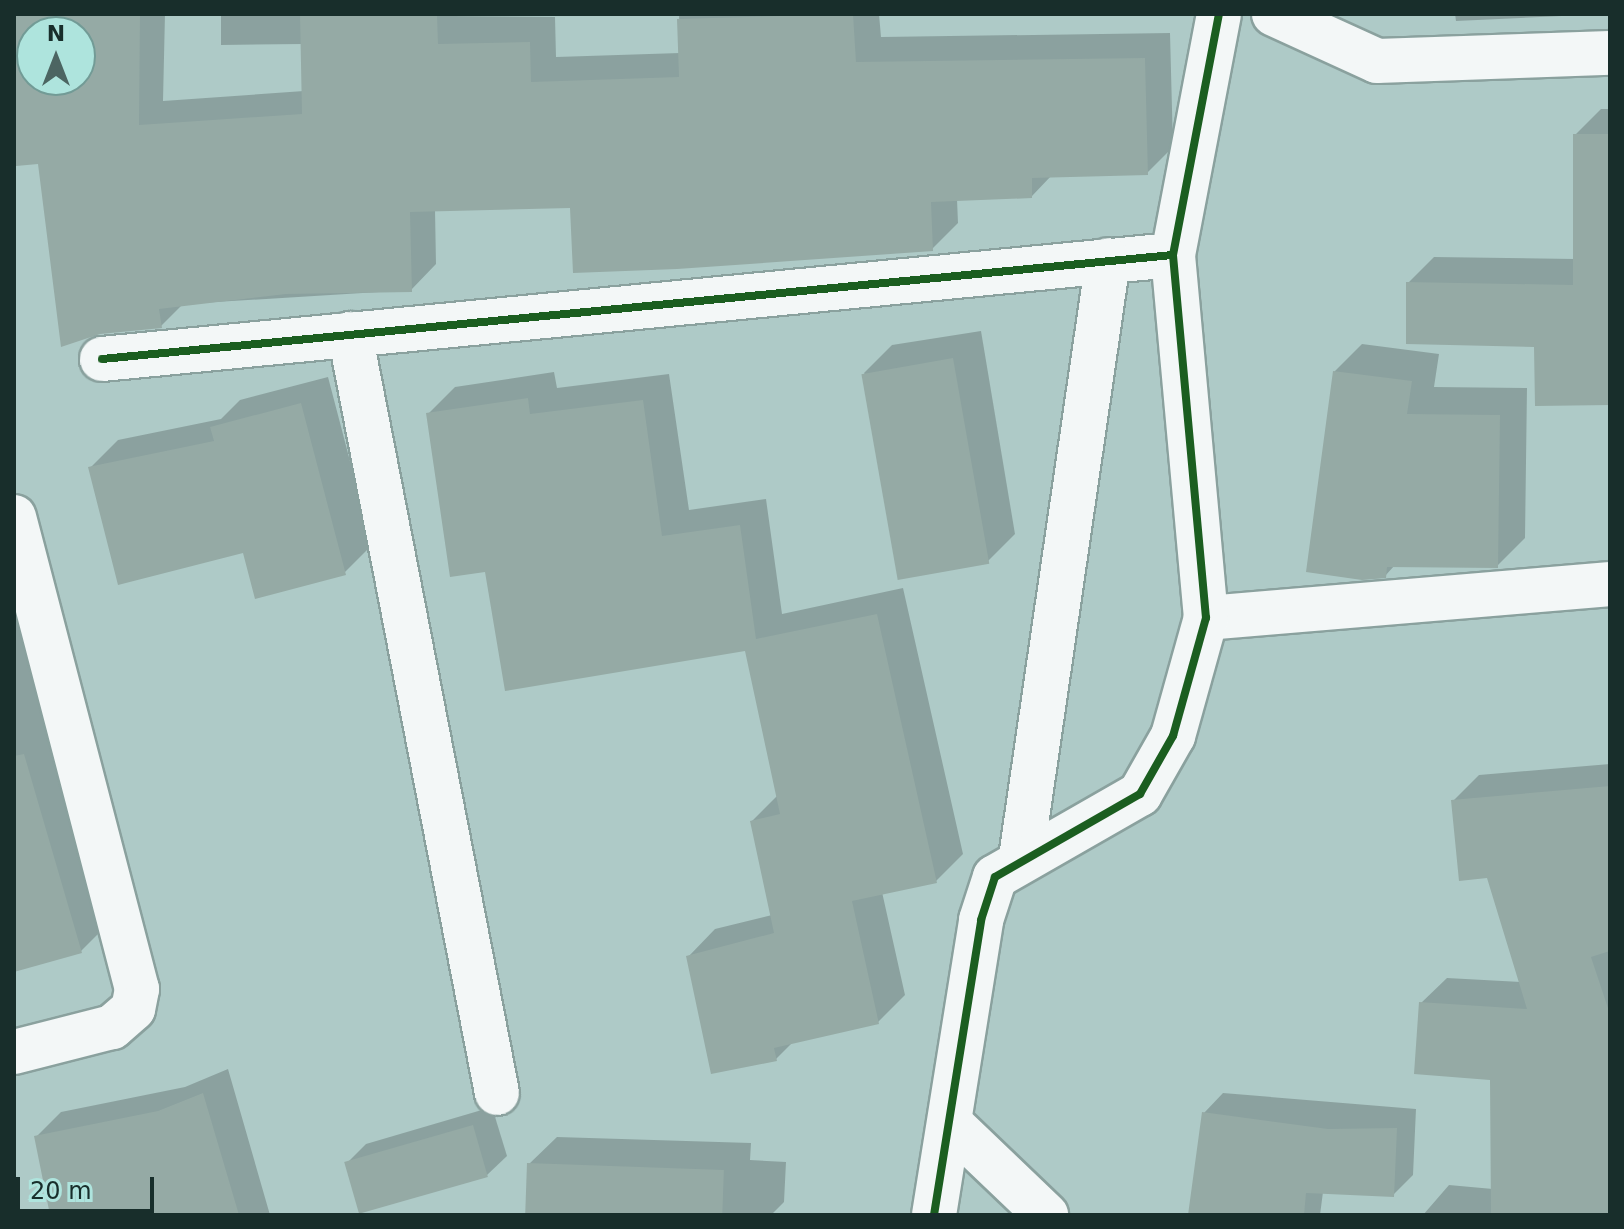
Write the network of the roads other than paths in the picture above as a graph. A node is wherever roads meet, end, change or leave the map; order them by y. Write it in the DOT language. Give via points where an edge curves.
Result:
graph roads {
  1 [pos="1219,14"];
  2 [pos="1274,14"];
  3 [pos="1610,53"];
  4 [pos="1173,255"];
  5 [pos="1108,260"];
  6 [pos="350,334"];
  7 [pos="102,359"];
  8 [pos="14,517"];
  9 [pos="1610,584"];
  10 [pos="1206,618"];
  11 [pos="1021,858"];
  12 [pos="14,1052"];
  13 [pos="497,1093"];
  14 [pos="953,1126"];
  15 [pos="934,1215"];
  16 [pos="1046,1215"];
  1 -- 4 [label="street"];
  2 -- 3 [label="street" via="1377,61"];
  4 -- 5 [label="street"];
  4 -- 10 [label="street"];
  5 -- 6 [label="street"];
  5 -- 11 [label="street"];
  6 -- 7 [label="street"];
  6 -- 13 [label="street"];
  8 -- 12 [label="street" via="137,989 133,1009 112,1027"];
  9 -- 10 [label="street"];
  10 -- 11 [label="street" via="1173,736 1140,794 1079,835"];
  11 -- 14 [label="street" via="995,877 981,920"];
  14 -- 15 [label="street"];
  14 -- 16 [label="street"];
}
